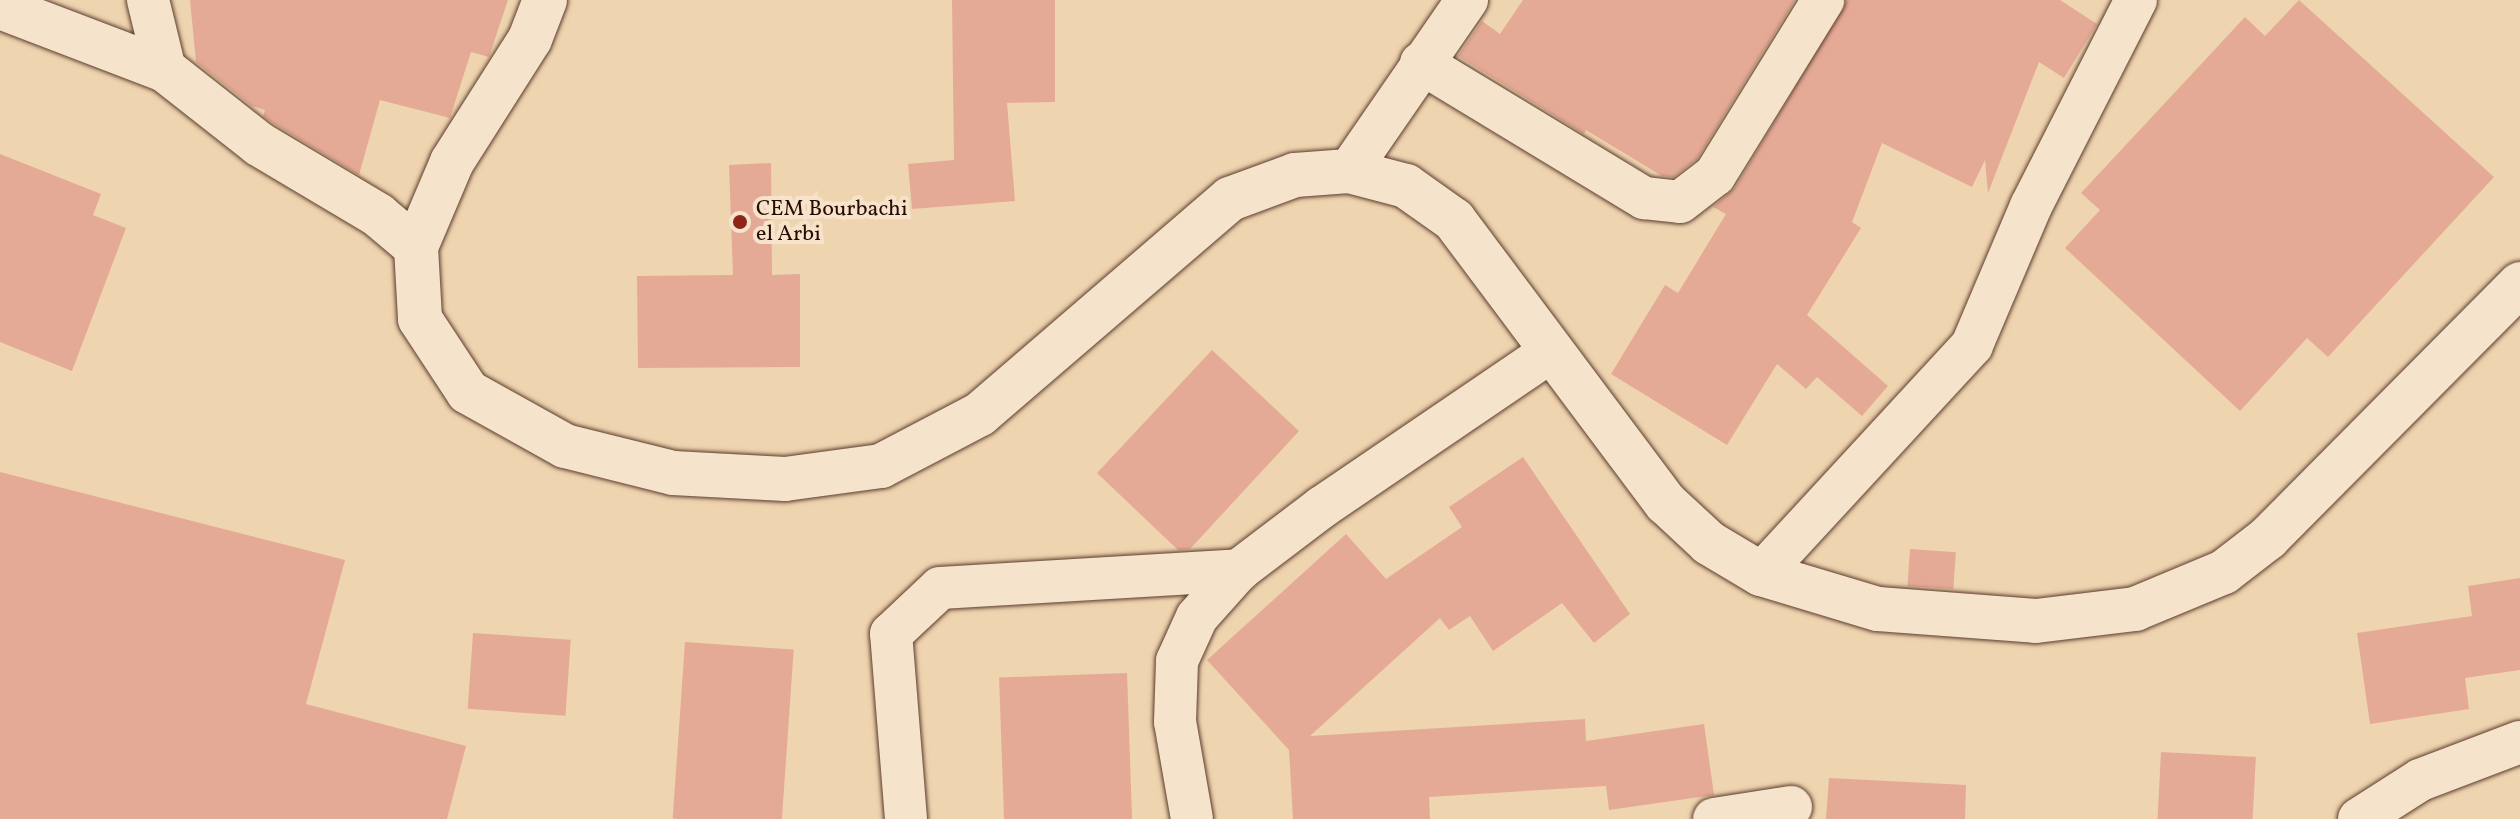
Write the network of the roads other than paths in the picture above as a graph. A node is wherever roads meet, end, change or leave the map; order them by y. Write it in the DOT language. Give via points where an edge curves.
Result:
graph roads {
  1 [pos="148,0"];
  2 [pos="545,0"];
  3 [pos="1467,0"];
  4 [pos="1823,0"];
  5 [pos="2136,0"];
  6 [pos="0,7"];
  7 [pos="1421,63"];
  8 [pos="165,70"];
  9 [pos="1349,171"];
  10 [pos="416,247"];
  11 [pos="2520,284"];
  12 [pos="1550,352"];
  13 [pos="1239,570"];
  14 [pos="1761,574"];
  15 [pos="2520,742"];
  16 [pos="1791,807"];
  17 [pos="906,819"];
  18 [pos="1192,819"];
  19 [pos="1714,819"];
  20 [pos="2359,819"];
  1 -- 8 [label="street"];
  2 -- 10 [label="main road" via="530,39 452,162"];
  3 -- 7 [label="street"];
  4 -- 7 [label="street" via="1715,175 1680,202 1644,198"];
  5 -- 14 [label="street" via="2031,206 1972,345"];
  6 -- 8 [label="main road"];
  7 -- 9 [label="street"];
  8 -- 10 [label="main road" via="259,144 378,215"];
  9 -- 10 [label="main road" via="1295,175 1230,199 980,414 881,466 785,479 673,473 565,446 468,392 420,319"];
  9 -- 12 [label="main road" via="1406,186 1454,220"];
  11 -- 14 [label="main road" via="2268,538 2224,572 2135,609 2036,621 1878,609"];
  12 -- 13 [label="street"];
  12 -- 14 [label="main road" via="1666,503 1709,543"];
  13 -- 17 [label="street" via="940,588 891,634"];
  13 -- 18 [label="street" via="1197,617 1177,661 1175,722"];
  15 -- 20 [label="street" via="2420,780"];
  16 -- 19 [label="street"];
}
